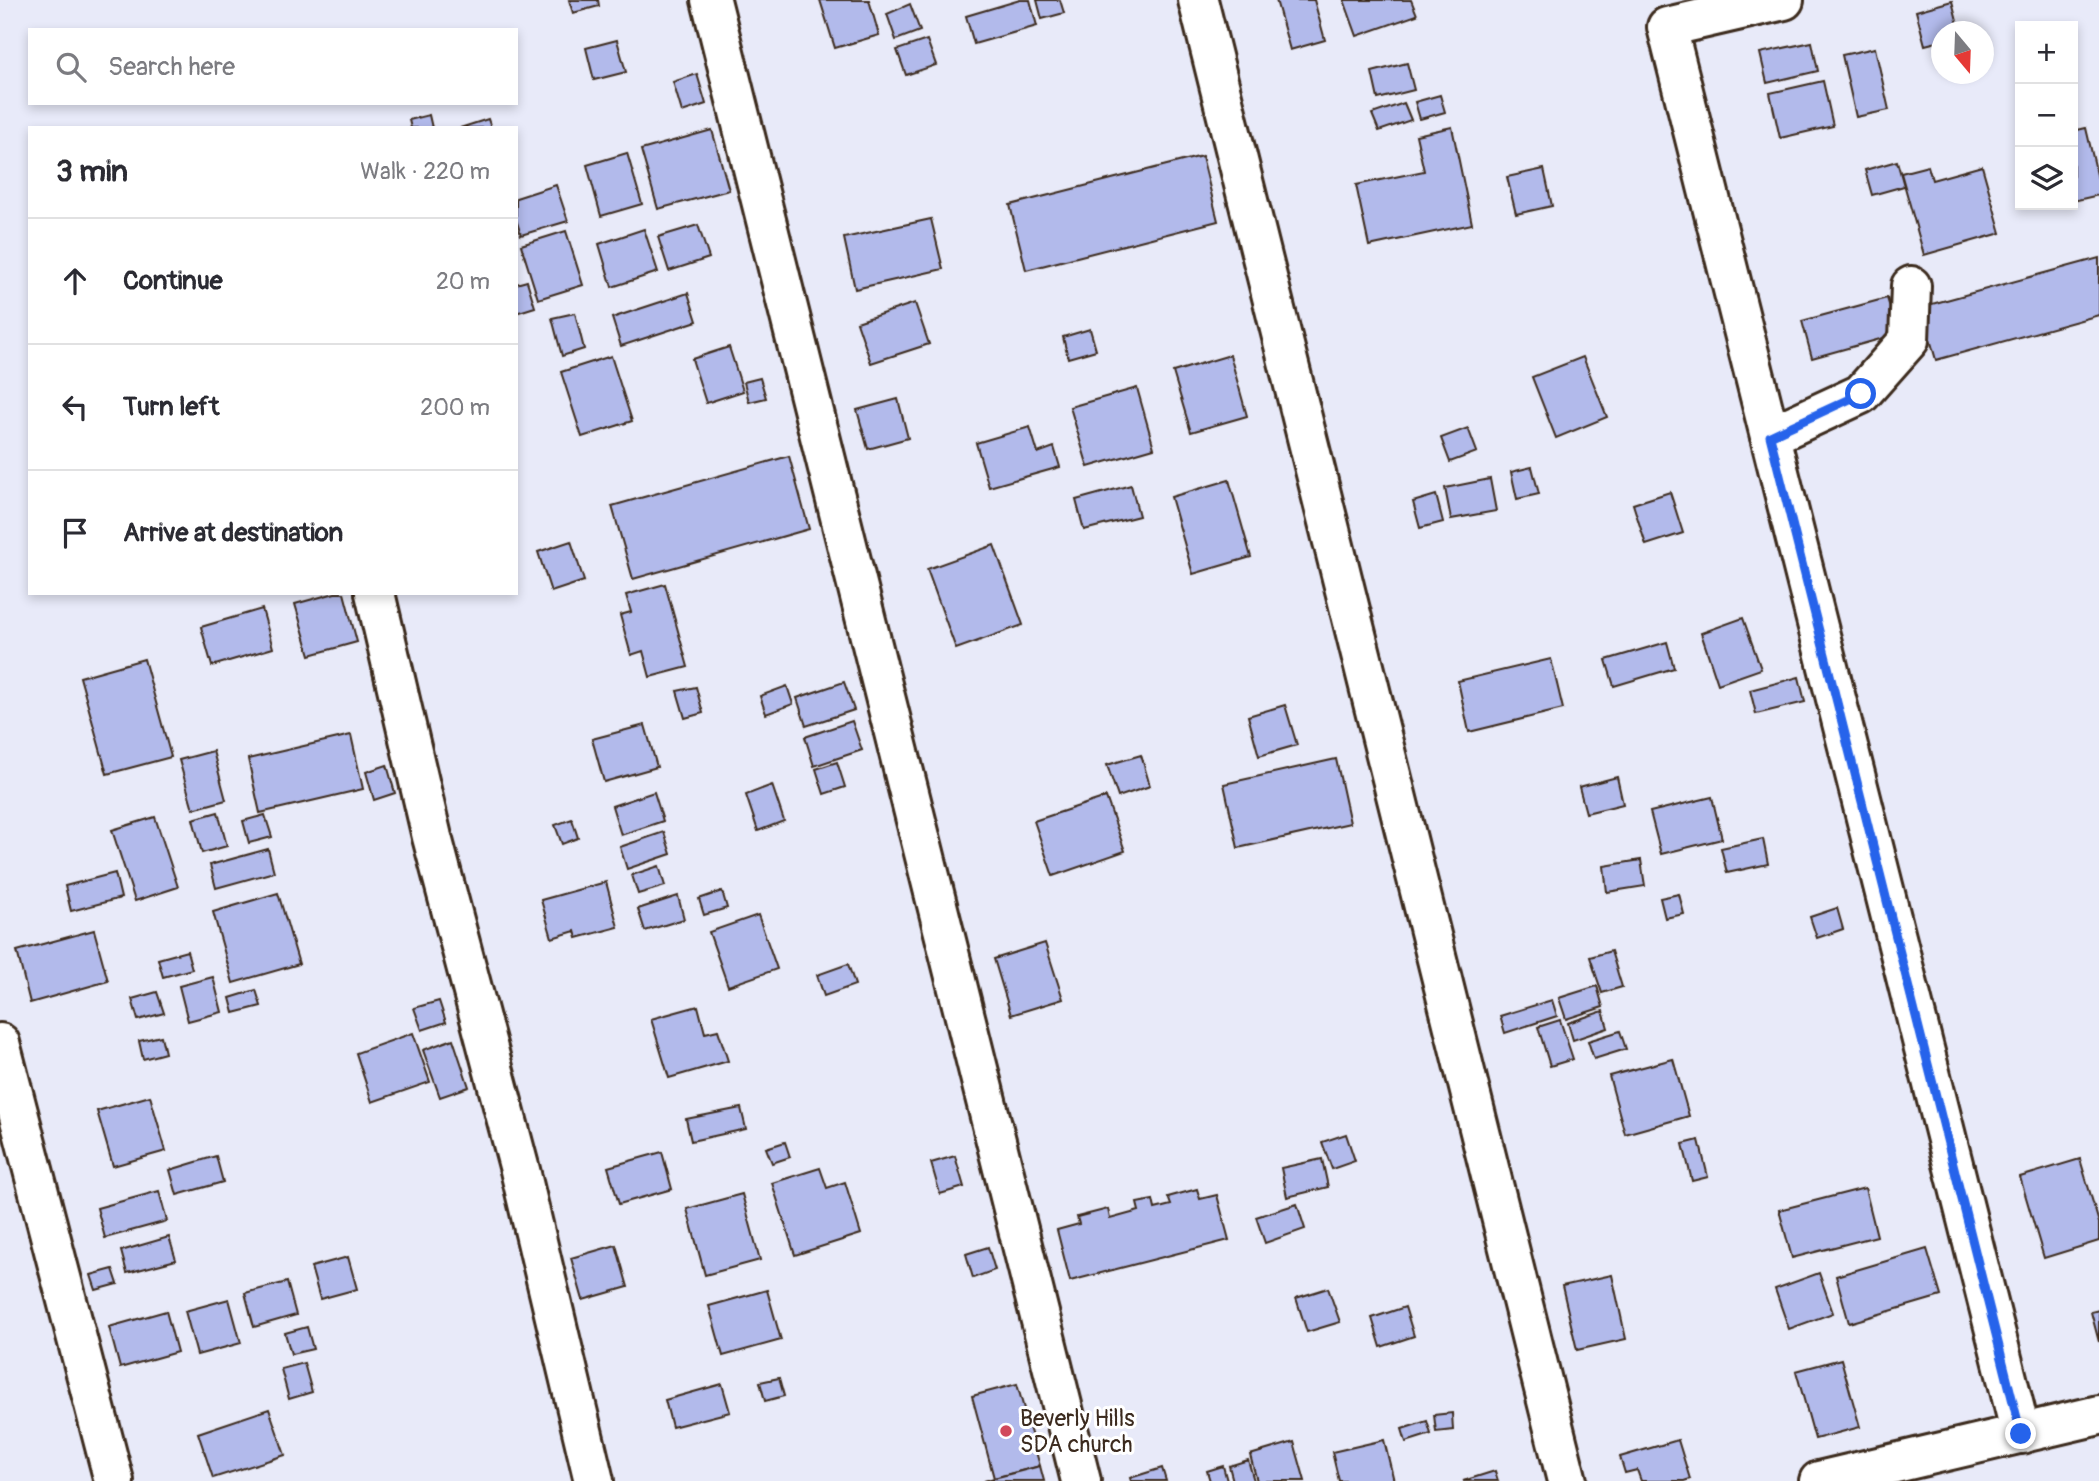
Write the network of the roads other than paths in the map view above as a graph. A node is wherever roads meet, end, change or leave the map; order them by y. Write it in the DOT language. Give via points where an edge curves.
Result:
graph roads {
  1 [pos="711,0"];
  2 [pos="1198,0"];
  3 [pos="1784,0"];
  4 [pos="1911,286"];
  5 [pos="1770,436"];
  6 [pos="375,595"];
  7 [pos="0,1044"];
  8 [pos="2099,1415"];
  9 [pos="2021,1434"];
  10 [pos="114,1481"];
  11 [pos="594,1481"];
  12 [pos="1081,1481"];
  13 [pos="1567,1481"];
  14 [pos="1819,1481"];
  1 -- 12 [label="street"];
  2 -- 13 [label="street"];
  3 -- 5 [label="street" via="1667,27"];
  4 -- 5 [label="street" via="1909,340 1861,394"];
  5 -- 9 [label="street"];
  6 -- 11 [label="street"];
  7 -- 10 [label="street"];
  8 -- 9 [label="street"];
  9 -- 14 [label="street"];
}
